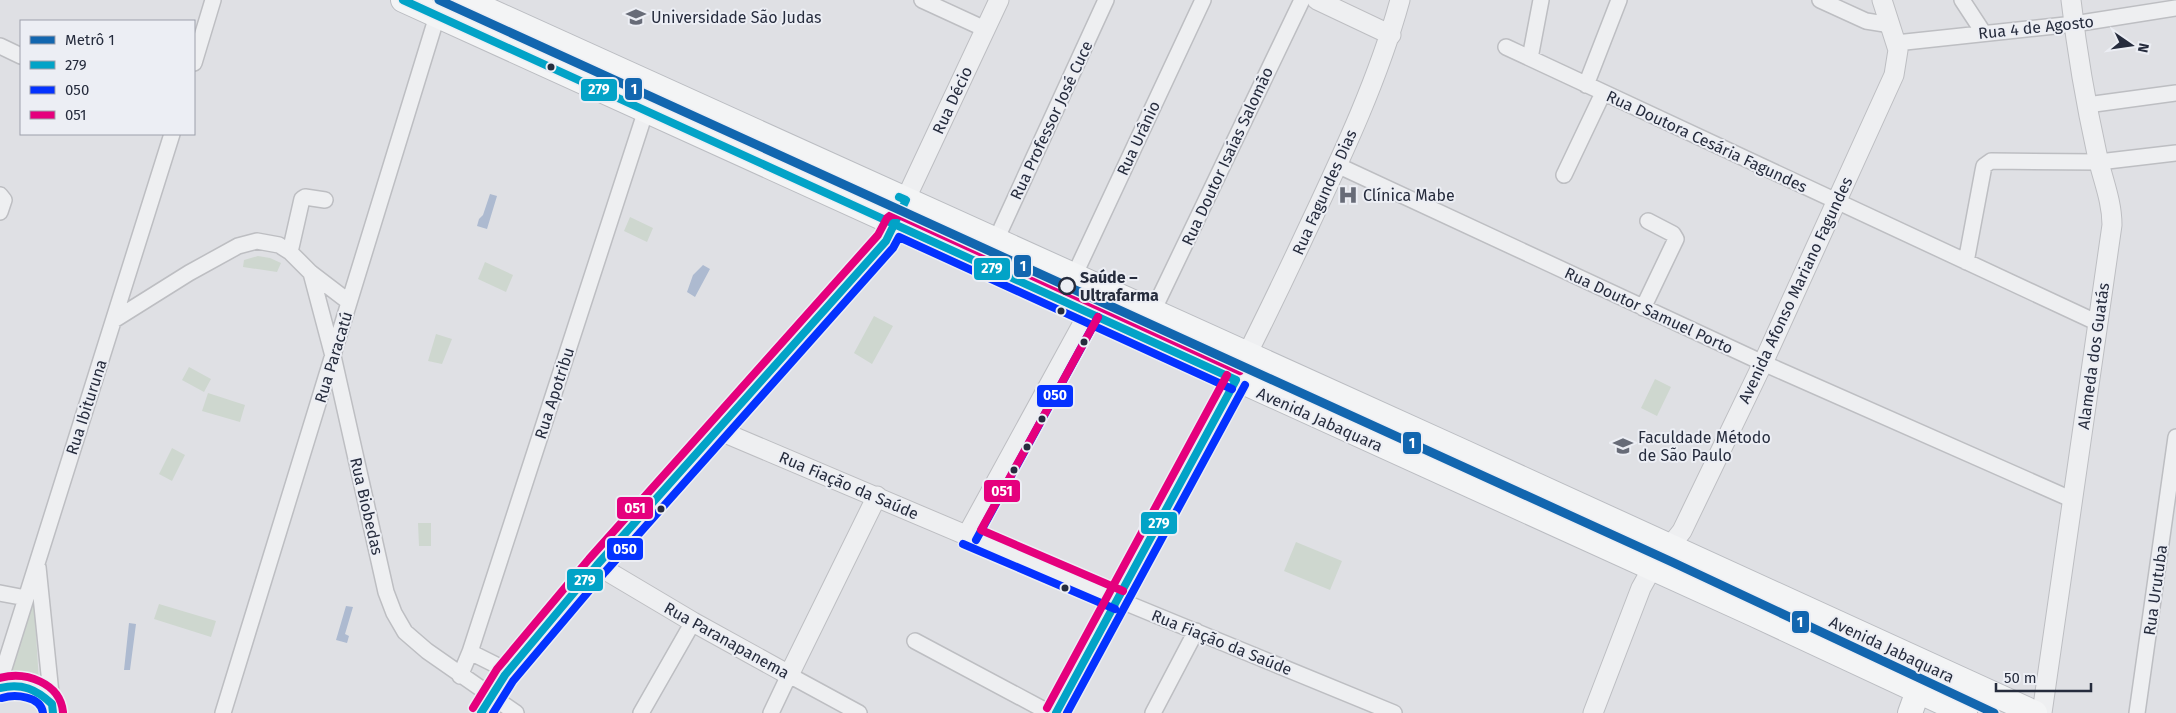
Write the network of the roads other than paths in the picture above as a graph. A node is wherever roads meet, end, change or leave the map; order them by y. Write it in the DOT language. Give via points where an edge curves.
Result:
graph roads {
  1 [pos="213,0"];
  2 [pos="403,0"];
  3 [pos="466,0"];
  4 [pos="922,0"];
  5 [pos="999,0"];
  6 [pos="1106,0"];
  7 [pos="1203,0"];
  8 [pos="1302,0"];
  9 [pos="1318,0"];
  10 [pos="1400,0"];
  11 [pos="1542,0"];
  12 [pos="1619,0"];
  13 [pos="1820,0"];
  14 [pos="1882,0"];
  15 [pos="1962,0"];
  16 [pos="2071,0"];
  17 [pos="439,8"];
  18 [pos="2176,8"];
  19 [pos="2074,24"];
  20 [pos="985,29"];
  21 [pos="1983,32"];
  22 [pos="1894,34"];
  23 [pos="1391,35"];
  24 [pos="0,46"];
  25 [pos="1506,47"];
  26 [pos="20,56"];
  27 [pos="1530,58"];
  28 [pos="195,59"];
  29 [pos="1586,85"];
  30 [pos="1603,93"];
  31 [pos="2176,93"];
  32 [pos="2087,105"];
  33 [pos="646,110"];
  34 [pos="172,135"];
  35 [pos="2176,153"];
  36 [pos="2099,162"];
  37 [pos="1337,164"];
  38 [pos="1564,175"];
  39 [pos="1,195"];
  40 [pos="325,200"];
  41 [pos="906,200"];
  42 [pos="1836,200"];
  43 [pos="0,212"];
  44 [pos="1648,221"];
  45 [pos="895,224"];
  46 [pos="996,240"];
  47 [pos="290,252"];
  48 [pos="1966,262"];
  49 [pos="311,273"];
  50 [pos="1074,276"];
  51 [pos="349,302"];
  52 [pos="1643,308"];
  53 [pos="1153,311"];
  54 [pos="1088,312"];
  55 [pos="114,320"];
  56 [pos="2098,323"];
  57 [pos="1248,355"];
  58 [pos="333,356"];
  59 [pos="1763,363"];
  60 [pos="1236,380"];
  61 [pos="718,430"];
  62 [pos="2176,437"];
  63 [pos="877,496"];
  64 [pos="2073,500"];
  65 [pos="968,535"];
  66 [pos="1669,547"];
  67 [pos="37,560"];
  68 [pos="597,565"];
  69 [pos="1651,570"];
  70 [pos="0,593"];
  71 [pos="26,598"];
  72 [pos="1119,600"];
  73 [pos="693,622"];
  74 [pos="1196,631"];
  75 [pos="915,641"];
  76 [pos="470,652"];
  77 [pos="1927,664"];
  78 [pos="505,675"];
  79 [pos="789,675"];
  80 [pos="460,676"];
  81 [pos="0,681"];
  82 [pos="0,688"];
  83 [pos="1918,691"];
  84 [pos="486,705"];
  85 [pos="53,708"];
  86 [pos="223,713"];
  87 [pos="516,713"];
  88 [pos="641,713"];
  89 [pos="771,713"];
  90 [pos="859,713"];
  91 [pos="1050,713"];
  92 [pos="1056,713"];
  93 [pos="1153,713"];
  94 [pos="1394,713"];
  95 [pos="1593,713"];
  96 [pos="1910,713"];
  97 [pos="1965,713"];
  98 [pos="2035,713"];
  99 [pos="2042,713"];
  100 [pos="2137,713"];
  1 -- 28 [label="street"];
  2 -- 17 [label="main road, Avenida Jabaquara"];
  3 -- 41 [label="main road, Avenida Jabaquara"];
  4 -- 20 [label="street"];
  5 -- 20 [label="street, Rua Décio"];
  6 -- 46 [label="street, Rua Professor José Cuce"];
  7 -- 50 [label="street, Rua Urânio"];
  8 -- 53 [label="street, Rua Doutor Isaías Salomão"];
  9 -- 23 [label="street"];
  10 -- 23 [label="street, Rua Fagundes Dias"];
  11 -- 27 [label="street"];
  12 -- 29 [label="street"];
  13 -- 22 [label="street, Rua 4 de Agosto"];
  14 -- 22 [label="street, Avenida Afonso Mariano Fagundes"];
  15 -- 21 [label="street"];
  16 -- 19 [label="street, Alameda dos Guatás"];
  17 -- 33 [label="main road, Avenida Jabaquara"];
  17 -- 51 [label="street, Rua Paracatú"];
  18 -- 19 [label="street, Rua 4 de Agosto"];
  19 -- 21 [label="street, Rua 4 de Agosto"];
  19 -- 32 [label="street, Alameda dos Guatás"];
  20 -- 41 [label="street, Rua Décio"];
  21 -- 22 [label="street, Rua 4 de Agosto"];
  22 -- 42 [label="street, Avenida Afonso Mariano Fagundes" via="1898,50 1894,75"];
  23 -- 37 [label="street, Rua Fagundes Dias"];
  24 -- 26 [label="street"];
  25 -- 27 [label="street, Rua Doutora Cesária Fagundes"];
  27 -- 29 [label="street, Rua Doutora Cesária Fagundes"];
  29 -- 30 [label="street, Rua Doutora Cesária Fagundes"];
  30 -- 38 [label="street"];
  30 -- 42 [label="street, Rua Doutora Cesária Fagundes"];
  31 -- 32 [label="street"];
  32 -- 36 [label="street, Alameda dos Guatás"];
  33 -- 45 [label="main road, Avenida Jabaquara"];
  33 -- 76 [label="street, Rua Apotribu"];
  34 -- 55 [label="street, Rua Ibituruna"];
  35 -- 36 [label="street"];
  36 -- 48 [label="street" via="1995,160 1987,163 1981,178"];
  36 -- 56 [label="street, Alameda dos Guatás" via="2111,206 2112,225"];
  37 -- 52 [label="street, Rua Doutor Samuel Porto"];
  37 -- 57 [label="street, Rua Fagundes Dias"];
  39 -- 43 [label="street" via="4,200"];
  40 -- 47 [label="street" via="302,199"];
  41 -- 45 [label="street, Rua Décio"];
  41 -- 46 [label="main road, Avenida Jabaquara"];
  42 -- 48 [label="street, Rua Doutora Cesária Fagundes"];
  42 -- 59 [label="street, Avenida Afonso Mariano Fagundes"];
  44 -- 52 [label="street" via="1673,234 1676,239"];
  45 -- 54 [label="main road, Avenida Jabaquara"];
  45 -- 61 [label="street, Rua Décio" via="886,241"];
  46 -- 50 [label="main road, Avenida Jabaquara"];
  47 -- 49 [label="street"];
  47 -- 55 [label="street" via="267,242 238,246"];
  48 -- 56 [label="street, Rua Doutora Cesária Fagundes"];
  49 -- 51 [label="street"];
  49 -- 58 [label="street, Rua Biobedas"];
  50 -- 53 [label="main road, Avenida Jabaquara"];
  51 -- 58 [label="street, Rua Paracatú"];
  52 -- 59 [label="street, Rua Doutor Samuel Porto"];
  53 -- 57 [label="main road, Avenida Jabaquara"];
  54 -- 60 [label="main road, Avenida Jabaquara"];
  54 -- 65 [label="street"];
  55 -- 67 [label="street, Rua Ibituruna"];
  56 -- 64 [label="street, Alameda dos Guatás"];
  57 -- 60 [label="street, Rua Fagundes Dias"];
  57 -- 66 [label="main road, Avenida Jabaquara"];
  58 -- 80 [label="street, Rua Biobedas" via="386,592 394,613 405,632"];
  58 -- 86 [label="street, Rua Paracatú"];
  59 -- 64 [label="street, Rua Doutor Samuel Porto"];
  59 -- 66 [label="street, Avenida Afonso Mariano Fagundes" via="1682,531"];
  60 -- 69 [label="main road, Avenida Jabaquara"];
  60 -- 72 [label="street, Rua Fagundes Dias"];
  61 -- 63 [label="street, Rua Fiação da Saúde"];
  61 -- 68 [label="street, Rua Décio"];
  62 -- 100 [label="street, Rua Urutuba"];
  63 -- 65 [label="street, Rua Fiação da Saúde"];
  63 -- 79 [label="street"];
  64 -- 99 [label="street, Alameda dos Guatás"];
  65 -- 72 [label="street, Rua Fiação da Saúde"];
  66 -- 69 [label="street, Avenida Afonso Mariano Fagundes"];
  66 -- 77 [label="main road, Avenida Jabaquara"];
  67 -- 71 [label="street, Rua Ibituruna"];
  67 -- 85 [label="street"];
  68 -- 73 [label="street, Rua Paranapanema"];
  68 -- 78 [label="street, Rua Décio"];
  69 -- 83 [label="main road, Avenida Jabaquara"];
  69 -- 95 [label="street, Avenida Afonso Mariano Fagundes"];
  70 -- 71 [label="street"];
  71 -- 81 [label="street, Rua Ibituruna"];
  72 -- 74 [label="street, Rua Fiação da Saúde"];
  72 -- 92 [label="street, Rua Fagundes Dias"];
  73 -- 79 [label="street, Rua Paranapanema"];
  73 -- 88 [label="street"];
  74 -- 93 [label="street"];
  74 -- 94 [label="street, Rua Fiação da Saúde"];
  75 -- 91 [label="street"];
  76 -- 78 [label="street" via="496,665"];
  76 -- 80 [label="street, Rua Apotribu"];
  77 -- 83 [label="main road"];
  77 -- 98 [label="main road, Avenida Jabaquara"];
  78 -- 84 [label="street, Rua Décio"];
  79 -- 89 [label="street"];
  79 -- 90 [label="street, Rua Paranapanema"];
  80 -- 84 [label="street, Rua Biobedas"];
  82 -- 85 [label="street" via="15,684 28,686 40,693"];
  83 -- 96 [label="main road"];
  83 -- 97 [label="main road, Avenida Jabaquara"];
  84 -- 87 [label="street, Rua Biobedas"];
}
